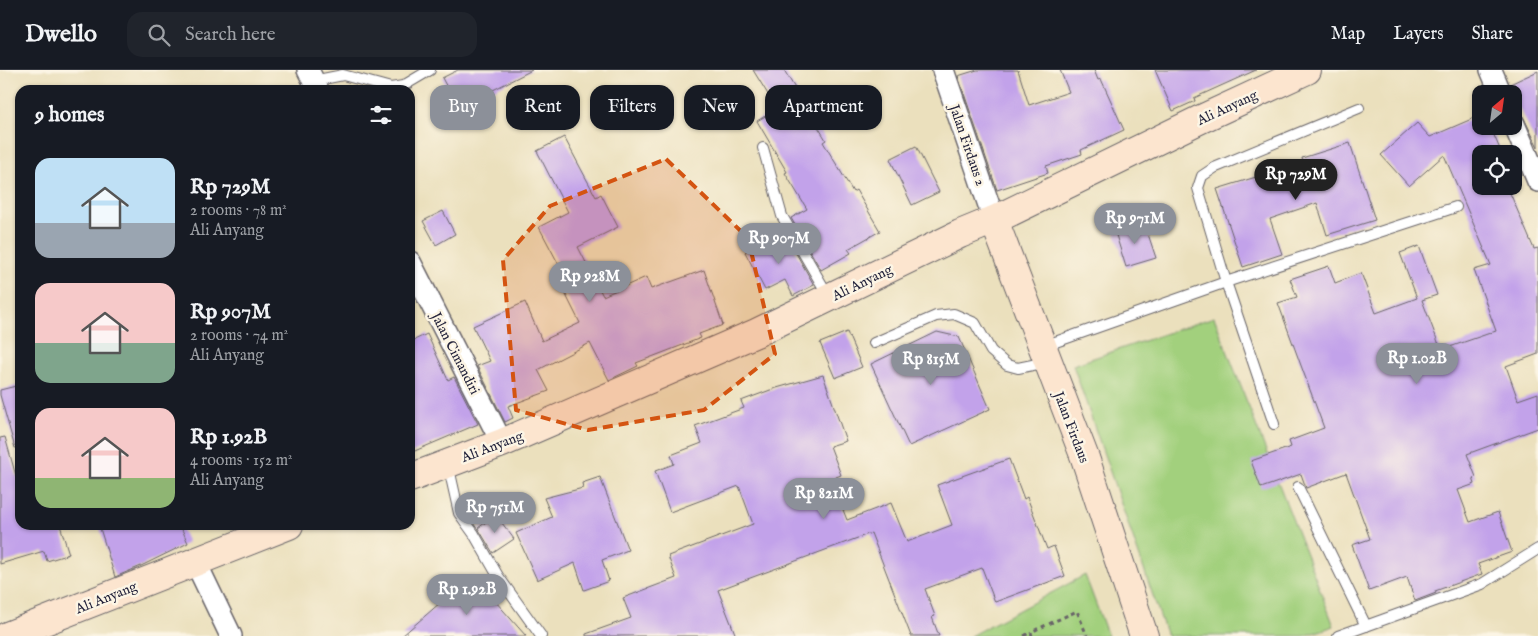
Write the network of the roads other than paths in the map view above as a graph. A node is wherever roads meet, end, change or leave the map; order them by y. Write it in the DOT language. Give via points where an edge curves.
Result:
graph roads {
  1 [pos="430,70"];
  2 [pos="943,70"];
  3 [pos="1491,70"];
  4 [pos="1301,71"];
  5 [pos="313,80"];
  6 [pos="381,85"];
  7 [pos="405,85"];
  8 [pos="1497,85"];
  9 [pos="1359,108"];
  10 [pos="1519,135"];
  11 [pos="763,148"];
  12 [pos="1538,181"];
  13 [pos="1456,207"];
  14 [pos="994,220"];
  15 [pos="415,272"];
  16 [pos="1226,282"];
  17 [pos="839,293"];
  18 [pos="874,343"];
  19 [pos="1045,354"];
  20 [pos="1274,424"];
  21 [pos="502,443"];
  22 [pos="448,463"];
  23 [pos="415,476"];
  24 [pos="1298,487"];
  25 [pos="276,530"];
  26 [pos="1538,549"];
  27 [pos="195,561"];
  28 [pos="1366,626"];
  29 [pos="7,636"];
  30 [pos="231,636"];
  31 [pos="541,636"];
  32 [pos="1144,636"];
  33 [pos="1338,636"];
  1 -- 7 [label="lane"];
  2 -- 14 [label="street, Jalan Firdaus 2"];
  3 -- 8 [label="street"];
  4 -- 14 [label="street, Ali Anyang"];
  5 -- 6 [label="lane" via="343,74"];
  9 -- 16 [label="lane" via="1214,168 1202,176 1198,188"];
  10 -- 12 [label="street"];
  11 -- 17 [label="lane" via="782,216 825,290"];
  13 -- 16 [label="lane"];
  14 -- 17 [label="street, Ali Anyang"];
  14 -- 19 [label="street, Jalan Firdaus"];
  15 -- 21 [label="street, Jalan Cimandiri"];
  16 -- 19 [label="lane"];
  16 -- 20 [label="lane"];
  17 -- 21 [label="street, Ali Anyang" via="756,334"];
  18 -- 19 [label="lane" via="936,316 954,314 975,323 991,352 1007,365 1018,368"];
  19 -- 32 [label="street, Jalan Firdaus"];
  21 -- 22 [label="street, Ali Anyang"];
  22 -- 23 [label="street, Ali Anyang"];
  22 -- 31 [label="lane" via="459,513"];
  24 -- 28 [label="lane"];
  25 -- 27 [label="street, Ali Anyang"];
  26 -- 28 [label="lane" via="1482,584"];
  27 -- 29 [label="street, Ali Anyang"];
  27 -- 30 [label="street"];
  28 -- 33 [label="lane"];
}
